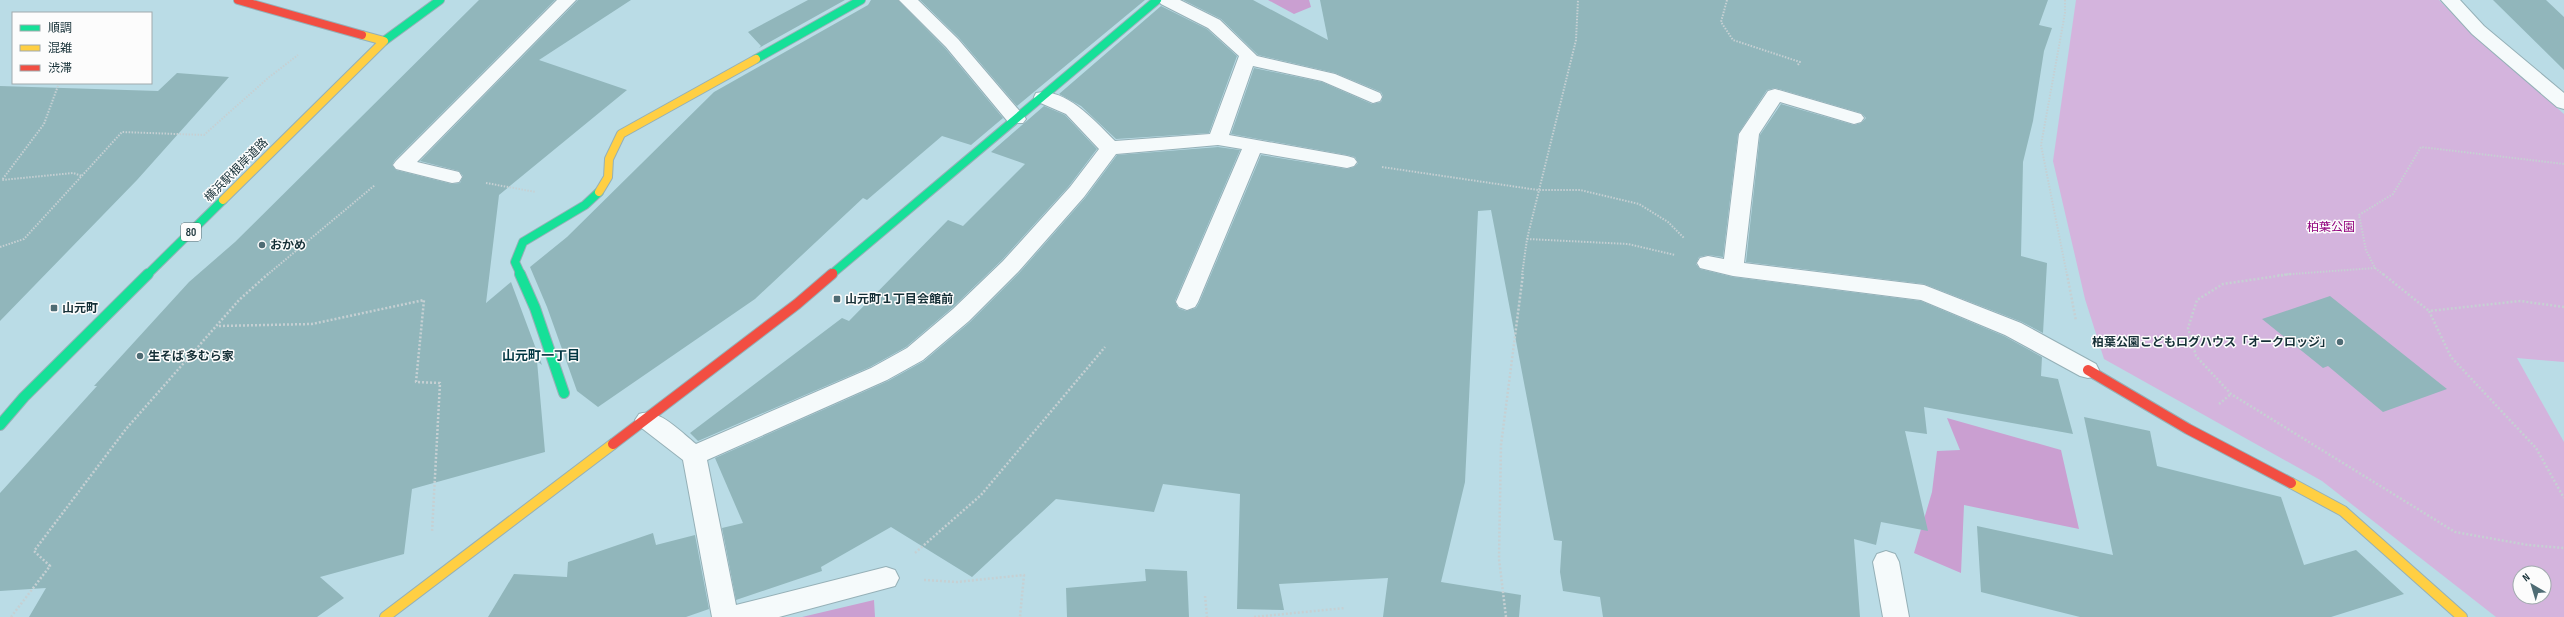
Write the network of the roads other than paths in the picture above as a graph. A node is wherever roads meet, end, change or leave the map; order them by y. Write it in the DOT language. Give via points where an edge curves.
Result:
graph roads {
  1 [pos="238,0"];
  2 [pos="439,0"];
  3 [pos="567,0"];
  4 [pos="861,0"];
  5 [pos="908,0"];
  6 [pos="1157,0"];
  7 [pos="1167,0"];
  8 [pos="2450,0"];
  9 [pos="384,41"];
  10 [pos="1247,59"];
  11 [pos="1042,97"];
  12 [pos="1373,97"];
  13 [pos="2564,103"];
  14 [pos="1016,118"];
  15 [pos="1854,118"];
  16 [pos="1218,139"];
  17 [pos="1253,146"];
  18 [pos="1110,148"];
  19 [pos="1346,162"];
  20 [pos="452,177"];
  21 [pos="1708,263"];
  22 [pos="1733,269"];
  23 [pos="1187,302"];
  24 [pos="2088,370"];
  25 [pos="564,393"];
  26 [pos="647,420"];
  27 [pos="0,425"];
  28 [pos="694,455"];
  29 [pos="1886,562"];
  30 [pos="886,578"];
  31 [pos="779,611"];
  32 [pos="385,617"];
  33 [pos="725,617"];
  34 [pos="735,617"];
  35 [pos="1896,617"];
  36 [pos="2462,617"];
  1 -- 9 [label="street"];
  2 -- 9 [label="street, 横浜駅根岸道路"];
  3 -- 20 [label="street" via="403,165"];
  4 -- 25 [label="street" via="621,134 609,159 608,177 599,192 585,204 523,242 515,262 535,308"];
  5 -- 14 [label="street" via="952,43"];
  6 -- 11 [label="street"];
  7 -- 10 [label="street" via="1214,24 1248,55"];
  8 -- 13 [label="street" via="2478,30"];
  9 -- 27 [label="street, 横浜駅根岸道路 / 80" via="24,397"];
  10 -- 12 [label="street" via="1330,79 1359,88"];
  10 -- 16 [label="street"];
  11 -- 14 [label="street"];
  11 -- 18 [label="street" via="1073,110"];
  14 -- 26 [label="street" via="798,304"];
  15 -- 22 [label="street" via="1775,95 1749,134"];
  16 -- 17 [label="street"];
  16 -- 18 [label="street"];
  17 -- 19 [label="street"];
  17 -- 23 [label="street"];
  18 -- 28 [label="street" via="1077,192 1011,266 961,315 914,354 879,374"];
  21 -- 22 [label="street"];
  22 -- 24 [label="street" via="1924,292 2013,329"];
  24 -- 36 [label="street" via="2188,429 2343,511"];
  26 -- 28 [label="street"];
  26 -- 32 [label="street"];
  28 -- 33 [label="street"];
  29 -- 35 [label="street"];
  30 -- 31 [label="street"];
  31 -- 34 [label="street"];
}
